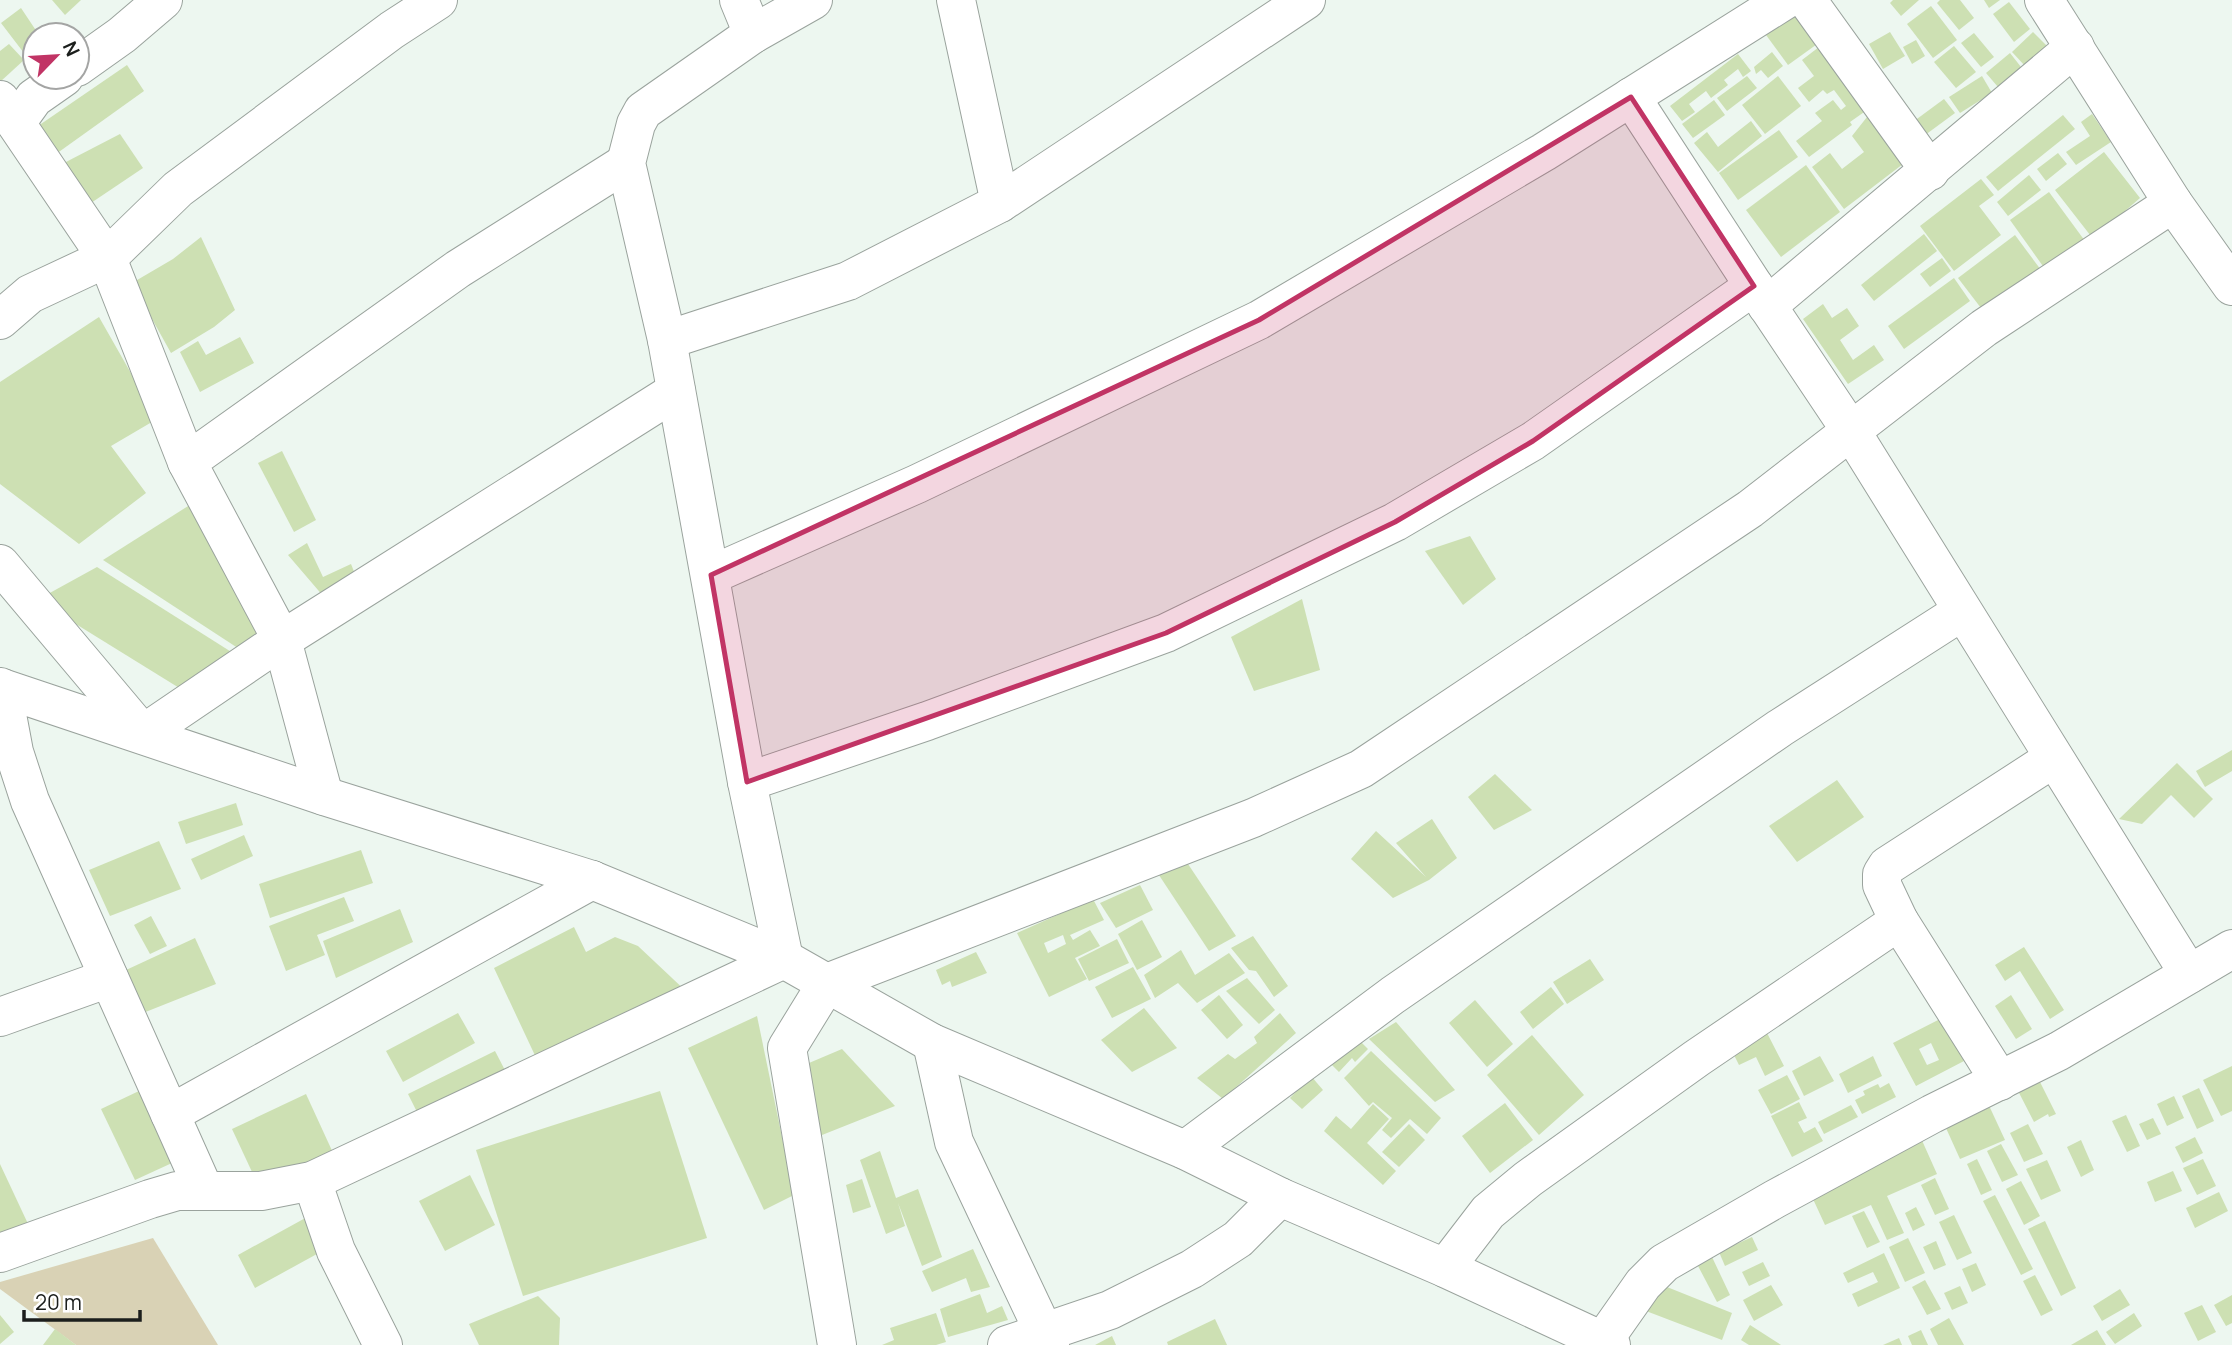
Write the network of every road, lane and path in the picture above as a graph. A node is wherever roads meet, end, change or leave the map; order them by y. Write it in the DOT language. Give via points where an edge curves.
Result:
graph roads {
  1 [pos="163,0"];
  2 [pos="438,0"];
  3 [pos="813,0"];
  4 [pos="956,0"];
  5 [pos="1306,0"];
  6 [pos="1785,0"];
  7 [pos="1807,0"];
  8 [pos="2044,0"];
  9 [pos="746,17"];
  10 [pos="2074,47"];
  11 [pos="91,57"];
  12 [pos="45,91"];
  13 [pos="1631,97"];
  14 [pos="8,111"];
  15 [pos="626,163"];
  16 [pos="1930,171"];
  17 [pos="1000,203"];
  18 [pos="2173,203"];
  19 [pos="2219,243"];
  20 [pos="107,258"];
  21 [pos="2232,286"];
  22 [pos="1760,296"];
  23 [pos="0,320"];
  24 [pos="667,340"];
  25 [pos="677,391"];
  26 [pos="1851,431"];
  27 [pos="187,462"];
  28 [pos="0,564"];
  29 [pos="711,575"];
  30 [pos="1961,612"];
  31 [pos="282,640"];
  32 [pos="1,688"];
  33 [pos="143,734"];
  34 [pos="2054,758"];
  35 [pos="747,782"];
  36 [pos="324,796"];
  37 [pos="592,880"];
  38 [pos="1899,921"];
  39 [pos="784,959"];
  40 [pos="2229,959"];
  41 [pos="2189,974"];
  42 [pos="109,978"];
  43 [pos="827,983"];
  44 [pos="0,1017"];
  45 [pos="932,1043"];
  46 [pos="2000,1081"];
  47 [pos="170,1114"];
  48 [pos="1185,1150"];
  49 [pos="312,1181"];
  50 [pos="204,1190"];
  51 [pos="1280,1197"];
  52 [pos="0,1253"];
  53 [pos="1445,1268"];
  54 [pos="1047,1339"];
  55 [pos="1607,1343"];
  56 [pos="383,1345"];
  57 [pos="837,1345"];
  58 [pos="1007,1345"];
  1 -- 11 [label="street"];
  2 -- 20 [label="street" via="178,188"];
  3 -- 9 [label="street"];
  4 -- 17 [label="street"];
  5 -- 17 [label="street"];
  6 -- 13 [label="street"];
  7 -- 16 [label="street"];
  8 -- 10 [label="street"];
  9 -- 15 [label="street" via="643,111"];
  10 -- 16 [label="street"];
  10 -- 18 [label="street"];
  12 -- 14 [label="street"];
  13 -- 22 [label="street"];
  13 -- 29 [label="street" via="1259,320 917,484"];
  14 -- 20 [label="street"];
  15 -- 24 [label="street"];
  15 -- 27 [label="street" via="458,269"];
  16 -- 22 [label="street"];
  17 -- 24 [label="street" via="848,281"];
  18 -- 19 [label="street"];
  18 -- 26 [label="street" via="1984,328"];
  19 -- 21 [label="street"];
  20 -- 23 [label="street" via="30,294"];
  20 -- 27 [label="street"];
  22 -- 26 [label="street"];
  22 -- 35 [label="street" via="1395,522 1166,633"];
  24 -- 25 [label="street"];
  25 -- 29 [label="street"];
  25 -- 31 [label="street"];
  26 -- 30 [label="street"];
  26 -- 43 [label="street" via="1750,509 1361,769 1253,818"];
  27 -- 31 [label="street"];
  28 -- 33 [label="street"];
  29 -- 35 [label="street"];
  30 -- 34 [label="street"];
  30 -- 48 [label="street" via="1780,728 1393,995"];
  31 -- 33 [label="street"];
  31 -- 36 [label="street"];
  32 -- 33 [label="street"];
  32 -- 42 [label="street" via="30,801"];
  33 -- 36 [label="street"];
  34 -- 38 [label="street" via="1887,866 1882,886"];
  34 -- 41 [label="street"];
  35 -- 39 [label="street"];
  36 -- 37 [label="street"];
  37 -- 39 [label="street"];
  37 -- 47 [label="street"];
  38 -- 46 [label="street"];
  38 -- 53 [label="street" via="1528,1179 1488,1212"];
  39 -- 43 [label="street"];
  39 -- 49 [label="street"];
  40 -- 41 [label="street"];
  41 -- 46 [label="street"];
  42 -- 44 [label="street"];
  42 -- 47 [label="street"];
  43 -- 45 [label="street"];
  43 -- 57 [label="street" via="787,1048"];
  45 -- 48 [label="street"];
  45 -- 54 [label="street" via="954,1142"];
  46 -- 55 [label="street" via="1664,1263 1643,1284"];
  47 -- 50 [label="street"];
  48 -- 51 [label="street"];
  49 -- 50 [label="street" via="261,1192"];
  49 -- 56 [label="street" via="336,1251"];
  50 -- 52 [label="street" via="150,1199"];
  51 -- 53 [label="street"];
  51 -- 54 [label="street" via="1238,1239 1192,1269"];
  53 -- 55 [label="street"];
  54 -- 58 [label="street"];
}
